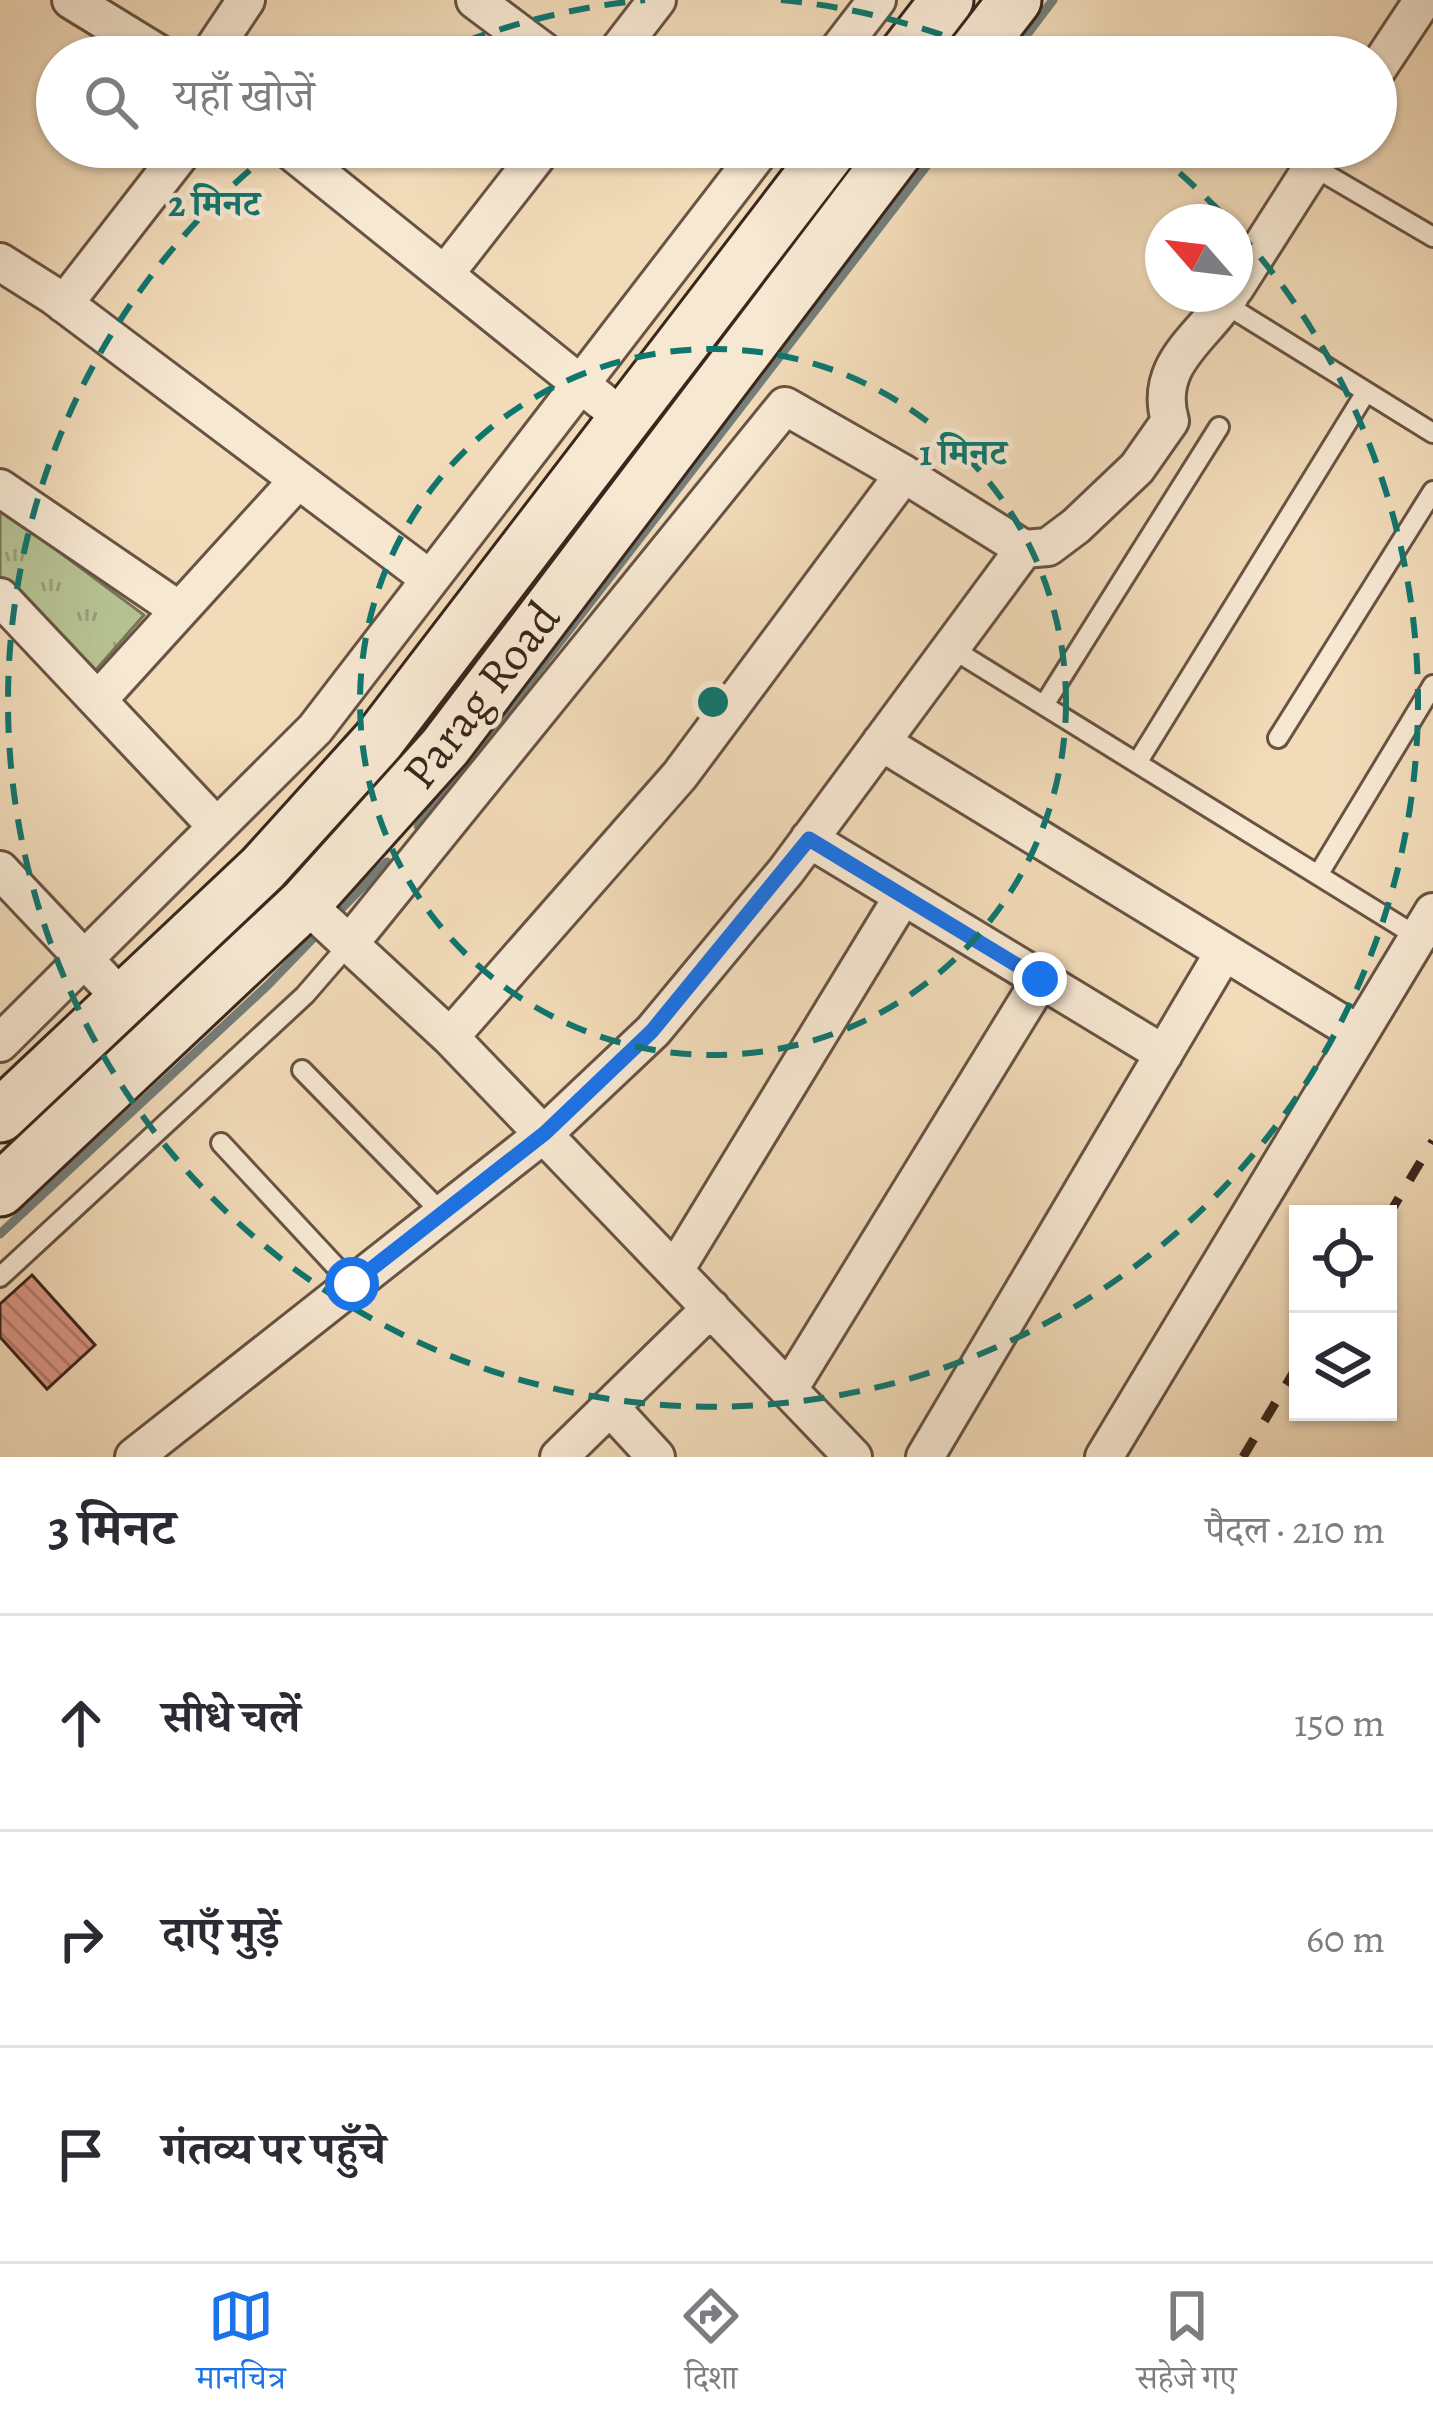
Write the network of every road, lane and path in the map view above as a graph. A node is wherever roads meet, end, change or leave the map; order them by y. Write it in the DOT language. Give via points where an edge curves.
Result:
graph roads {
  1 [pos="71,0"];
  2 [pos="246,0"];
  3 [pos="475,0"];
  4 [pos="657,0"];
  5 [pos="877,0"];
  6 [pos="947,0"];
  7 [pos="1016,0"];
  8 [pos="1423,16"];
  9 [pos="130,36"];
  10 [pos="222,36"];
  11 [pos="523,36"];
  12 [pos="629,36"];
  13 [pos="849,36"];
  14 [pos="919,36"];
  15 [pos="988,36"];
  16 [pos="1397,46"];
  17 [pos="170,168"];
  18 [pos="312,168"];
  19 [pos="528,168"];
  20 [pos="747,168"];
  21 [pos="817,168"];
  22 [pos="884,168"];
  23 [pos="1311,168"];
  24 [pos="1334,168"];
  25 [pos="1433,237"];
  26 [pos="1253,260"];
  27 [pos="0,262"];
  28 [pos="445,274"];
  29 [pos="64,304"];
  30 [pos="1216,312"];
  31 [pos="1253,312"];
  32 [pos="580,383"];
  33 [pos="1366,392"];
  34 [pos="624,419"];
  35 [pos="1219,428"];
  36 [pos="1433,433"];
  37 [pos="904,474"];
  38 [pos="298,480"];
  39 [pos="0,488"];
  40 [pos="1433,491"];
  41 [pos="630,504"];
  42 [pos="679,540"];
  43 [pos="1024,549"];
  44 [pos="430,579"];
  45 [pos="0,597"];
  46 [pos="179,610"];
  47 [pos="951,648"];
  48 [pos="1433,686"];
  49 [pos="98,700"];
  50 [pos="1044,705"];
  51 [pos="1278,737"];
  52 [pos="881,742"];
  53 [pos="1137,763"];
  54 [pos="335,788"];
  55 [pos="376,824"];
  56 [pos="217,827"];
  57 [pos="809,839"];
  58 [pos="417,862"];
  59 [pos="0,870"];
  60 [pos="1318,875"];
  61 [pos="903,896"];
  62 [pos="305,903"];
  63 [pos="1425,925"];
  64 [pos="350,943"];
  65 [pos="1224,952"];
  66 [pos="85,960"];
  67 [pos="1040,979"];
  68 [pos="123,1000"];
  69 [pos="1359,1034"];
  70 [pos="450,1037"];
  71 [pos="0,1043"];
  72 [pos="1164,1054"];
  73 [pos="302,1070"];
  74 [pos="0,1115"];
  75 [pos="545,1133"];
  76 [pos="221,1143"];
  77 [pos="0,1190"];
  78 [pos="442,1213"];
  79 [pos="675,1270"];
  80 [pos="0,1277"];
  81 [pos="352,1284"];
  82 [pos="711,1308"];
  83 [pos="789,1389"];
  84 [pos="610,1407"];
  85 [pos="134,1457"];
  86 [pos="559,1457"];
  87 [pos="656,1457"];
  88 [pos="853,1457"];
  89 [pos="925,1457"];
  90 [pos="1104,1457"];
  1 -- 9 [label="street"];
  2 -- 10 [label="street"];
  3 -- 11 [label="street"];
  4 -- 12 [label="street"];
  5 -- 13 [label="street"];
  6 -- 14 [label="street"];
  7 -- 15 [label="street"];
  8 -- 16 [label="street"];
  17 -- 29 [label="street"];
  18 -- 28 [label="street"];
  19 -- 28 [label="street"];
  20 -- 32 [label="street"];
  21 -- 34 [label="street, Parag Road"];
  22 -- 41 [label="street, Parag Road"];
  23 -- 26 [label="street"];
  24 -- 25 [label="lane"];
  27 -- 29 [label="street"];
  28 -- 32 [label="street"];
  29 -- 38 [label="street"];
  30 -- 43 [label="street" via="1171,374 1164,402 1170,422 1137,468 1048,547"];
  31 -- 33 [label="lane"];
  32 -- 34 [label="street"];
  32 -- 44 [label="street"];
  33 -- 36 [label="lane"];
  33 -- 53 [label="lane"];
  34 -- 54 [label="street, Parag Road"];
  35 -- 50 [label="lane"];
  37 -- 42 [label="street" via="785,406"];
  37 -- 43 [label="street"];
  37 -- 70 [label="street" via="680,775"];
  38 -- 44 [label="street"];
  38 -- 46 [label="street"];
  39 -- 46 [label="street"];
  40 -- 51 [label="lane"];
  41 -- 42 [label="street"];
  41 -- 55 [label="street, Parag Road" via="445,747"];
  42 -- 58 [label="street"];
  43 -- 47 [label="street"];
  44 -- 56 [label="street" via="315,729"];
  45 -- 49 [label="street"];
  46 -- 49 [label="street"];
  47 -- 50 [label="lane"];
  47 -- 52 [label="street"];
  48 -- 60 [label="lane"];
  49 -- 56 [label="street"];
  50 -- 53 [label="lane"];
  52 -- 57 [label="street"];
  52 -- 65 [label="street"];
  53 -- 60 [label="lane"];
  54 -- 55 [label="street"];
  54 -- 68 [label="street, Parag Road"];
  55 -- 58 [label="street"];
  55 -- 62 [label="street, Parag Road"];
  56 -- 66 [label="street"];
  57 -- 61 [label="street"];
  57 -- 75 [label="street" via="652,1031"];
  58 -- 64 [label="street"];
  59 -- 66 [label="street"];
  60 -- 63 [label="lane"];
  61 -- 67 [label="street"];
  61 -- 79 [label="street"];
  62 -- 64 [label="street"];
  62 -- 77 [label="street, Parag Road"];
  63 -- 69 [label="street"];
  64 -- 70 [label="street"];
  64 -- 80 [label="lane"];
  65 -- 69 [label="street"];
  65 -- 72 [label="street"];
  66 -- 68 [label="street"];
  66 -- 71 [label="street"];
  67 -- 72 [label="street"];
  67 -- 83 [label="street"];
  68 -- 74 [label="street, Parag Road"];
  69 -- 90 [label="street"];
  70 -- 75 [label="street"];
  72 -- 89 [label="street"];
  73 -- 78 [label="lane"];
  75 -- 78 [label="street"];
  75 -- 79 [label="street"];
  76 -- 81 [label="lane"];
  78 -- 81 [label="street"];
  79 -- 82 [label="street"];
  81 -- 85 [label="street"];
  82 -- 83 [label="street"];
  82 -- 84 [label="street"];
  83 -- 88 [label="street"];
  84 -- 86 [label="street"];
  84 -- 87 [label="street"];
}
